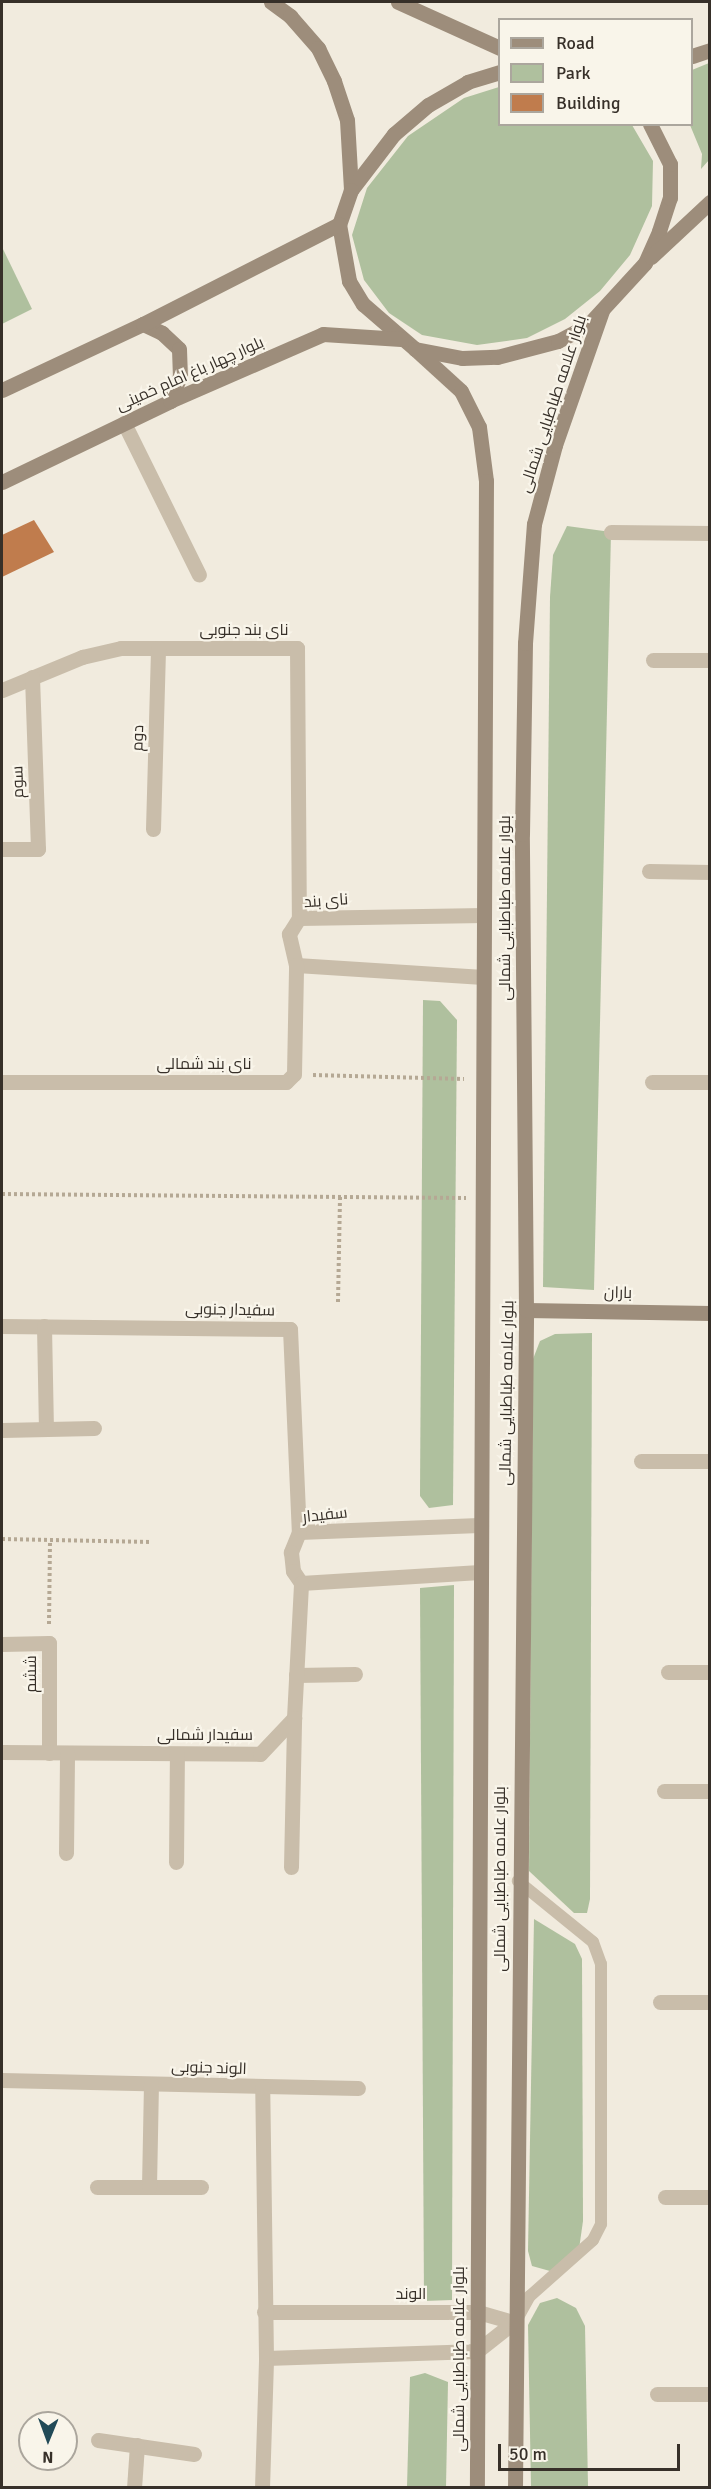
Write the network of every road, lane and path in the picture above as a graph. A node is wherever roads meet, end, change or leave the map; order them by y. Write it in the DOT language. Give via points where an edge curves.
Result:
graph roads {
  1 [pos="271,2"];
  2 [pos="398,2"];
  3 [pos="498,47"];
  4 [pos="710,50"];
  5 [pos="693,56"];
  6 [pos="498,73"];
  7 [pos="651,126"];
  8 [pos="351,190"];
  9 [pos="710,202"];
  10 [pos="339,224"];
  11 [pos="645,263"];
  12 [pos="602,311"];
  13 [pos="143,324"];
  14 [pos="402,339"];
  15 [pos="415,349"];
  16 [pos="2,390"];
  17 [pos="170,401"];
  18 [pos="124,423"];
  19 [pos="2,482"];
  20 [pos="611,532"];
  21 [pos="710,533"];
  22 [pos="199,575"];
  23 [pos="158,648"];
  24 [pos="653,660"];
  25 [pos="710,660"];
  26 [pos="32,677"];
  27 [pos="2,690"];
  28 [pos="153,829"];
  29 [pos="2,849"];
  30 [pos="649,871"];
  31 [pos="710,872"];
  32 [pos="484,915"];
  33 [pos="299,918"];
  34 [pos="296,965"];
  35 [pos="483,977"];
  36 [pos="294,1074"];
  37 [pos="484,1080"];
  38 [pos="2,1082"];
  39 [pos="652,1082"];
  40 [pos="710,1082"];
  41 [pos="2,1194"];
  42 [pos="340,1197"];
  43 [pos="482,1199"];
  44 [pos="338,1302"];
  45 [pos="526,1310"];
  46 [pos="710,1312"];
  47 [pos="2,1326"];
  48 [pos="44,1326"];
  49 [pos="94,1428"];
  50 [pos="46,1429"];
  51 [pos="2,1430"];
  52 [pos="641,1461"];
  53 [pos="710,1461"];
  54 [pos="479,1525"];
  55 [pos="299,1532"];
  56 [pos="2,1539"];
  57 [pos="50,1540"];
  58 [pos="151,1542"];
  59 [pos="480,1572"];
  60 [pos="301,1583"];
  61 [pos="49,1642"];
  62 [pos="2,1644"];
  63 [pos="668,1672"];
  64 [pos="710,1672"];
  65 [pos="355,1674"];
  66 [pos="296,1675"];
  67 [pos="294,1718"];
  68 [pos="2,1752"];
  69 [pos="49,1753"];
  70 [pos="67,1753"];
  71 [pos="177,1754"];
  72 [pos="664,1791"];
  73 [pos="710,1791"];
  74 [pos="66,1853"];
  75 [pos="176,1862"];
  76 [pos="291,1867"];
  77 [pos="518,1881"];
  78 [pos="660,2002"];
  79 [pos="710,2002"];
  80 [pos="2,2080"];
  81 [pos="151,2084"];
  82 [pos="262,2087"];
  83 [pos="358,2088"];
  84 [pos="97,2187"];
  85 [pos="150,2187"];
  86 [pos="201,2187"];
  87 [pos="664,2197"];
  88 [pos="710,2197"];
  89 [pos="264,2312"];
  90 [pos="478,2312"];
  91 [pos="514,2322"];
  92 [pos="477,2351"];
  93 [pos="266,2358"];
  94 [pos="657,2394"];
  95 [pos="710,2394"];
  96 [pos="98,2440"];
  97 [pos="137,2445"];
  98 [pos="194,2454"];
  99 [pos="134,2487"];
  100 [pos="262,2487"];
  101 [pos="477,2487"];
  102 [pos="514,2487"];
  1 -- 8 [label="main road" via="290,16 318,48 334,81 347,120"];
  2 -- 3 [label="main road"];
  4 -- 5 [label="main road"];
  6 -- 8 [label="main road" via="468,82 428,105 394,134"];
  7 -- 11 [label="main road" via="670,164 670,198"];
  8 -- 10 [label="main road"];
  9 -- 11 [label="main road"];
  10 -- 13 [label="main road"];
  10 -- 14 [label="main road, بلوار علامه طباطبایی شمالی" via="349,280 363,304"];
  11 -- 12 [label="main road"];
  12 -- 15 [label="main road" via="588,325 527,352 462,358"];
  12 -- 45 [label="main road, بلوار علامه طباطبایی شمالی" via="555,445 534,524 529,569 522,834"];
  13 -- 16 [label="main road"];
  13 -- 17 [label="main road" via="162,333 179,349 180,376"];
  14 -- 15 [label="main road, بلوار علامه طباطبایی شمالی"];
  14 -- 17 [label="main road, بلوار چهار باغ امام خمینی" via="323,334"];
  15 -- 32 [label="main road, بلوار علامه طباطبایی شمالی" via="461,391 479,427 486,481"];
  17 -- 18 [label="main road, بلوار چهار باغ امام خمینی"];
  18 -- 19 [label="main road, بلوار چهار باغ امام خمینی"];
  18 -- 22 [label="street"];
  20 -- 21 [label="street"];
  23 -- 26 [label="street, نای بند جنوبی" via="120,648 82,657"];
  23 -- 28 [label="street, دوم"];
  23 -- 33 [label="street, نای بند جنوبی" via="297,648"];
  24 -- 25 [label="street"];
  26 -- 27 [label="street, نای بند جنوبی"];
  26 -- 29 [label="street, سوم" via="38,849"];
  30 -- 31 [label="street"];
  32 -- 33 [label="street, نای بند"];
  32 -- 35 [label="main road, بلوار علامه طباطبایی شمالی"];
  33 -- 34 [label="street, نای بند" via="289,934"];
  34 -- 35 [label="street"];
  34 -- 36 [label="street"];
  35 -- 37 [label="main road, بلوار علامه طباطبایی شمالی"];
  36 -- 37 [label="path"];
  36 -- 38 [label="street, نای بند شمالی" via="286,1082"];
  37 -- 43 [label="main road, بلوار علامه طباطبایی شمالی"];
  39 -- 40 [label="street"];
  41 -- 42 [label="path"];
  42 -- 43 [label="path"];
  42 -- 44 [label="path"];
  43 -- 54 [label="main road, بلوار علامه طباطبایی شمالی"];
  45 -- 46 [label="main road, باران"];
  45 -- 77 [label="main road, بلوار علامه طباطبایی شمالی"];
  47 -- 48 [label="street, سفیدار جنوبی"];
  48 -- 50 [label="street"];
  48 -- 55 [label="street, سفیدار جنوبی" via="290,1329"];
  49 -- 50 [label="street"];
  50 -- 51 [label="street"];
  52 -- 53 [label="street"];
  54 -- 55 [label="street, سفیدار"];
  54 -- 59 [label="main road, بلوار علامه طباطبایی شمالی"];
  55 -- 60 [label="street, سفیدار" via="291,1552 293,1571"];
  56 -- 57 [label="path"];
  57 -- 58 [label="path"];
  57 -- 61 [label="path"];
  59 -- 60 [label="street"];
  59 -- 90 [label="main road, بلوار علامه طباطبایی شمالی"];
  60 -- 66 [label="street"];
  61 -- 62 [label="street, ششم"];
  61 -- 69 [label="street, ششم"];
  63 -- 64 [label="street"];
  65 -- 66 [label="street"];
  66 -- 67 [label="street"];
  67 -- 71 [label="street, سفیدار شمالی" via="260,1754"];
  67 -- 76 [label="street"];
  68 -- 69 [label="street, سفیدار شمالی"];
  69 -- 70 [label="street, سفیدار شمالی"];
  70 -- 71 [label="street, سفیدار شمالی"];
  70 -- 74 [label="street"];
  71 -- 75 [label="street"];
  72 -- 73 [label="street"];
  77 -- 91 [label="main road, بلوار علامه طباطبایی شمالی"];
  77 -- 91 [label="lane" via="593,1942 601,1964 601,2224 587,2246 530,2296"];
  78 -- 79 [label="street"];
  80 -- 81 [label="street, الوند جنوبی"];
  81 -- 82 [label="street, الوند جنوبی"];
  81 -- 85 [label="street"];
  82 -- 83 [label="street"];
  82 -- 89 [label="street, الوند جنوبی"];
  84 -- 85 [label="street"];
  85 -- 86 [label="street"];
  87 -- 88 [label="street"];
  89 -- 90 [label="street, الوند"];
  89 -- 93 [label="street, الوند جنوبی"];
  90 -- 91 [label="street, الوند"];
  90 -- 92 [label="main road, بلوار علامه طباطبایی شمالی"];
  91 -- 92 [label="street"];
  91 -- 102 [label="main road, بلوار علامه طباطبایی شمالی"];
  92 -- 93 [label="street"];
  92 -- 101 [label="main road, بلوار علامه طباطبایی شمالی"];
  93 -- 100 [label="street, الوند جنوبی"];
  94 -- 95 [label="street"];
  96 -- 97 [label="street"];
  97 -- 98 [label="street"];
  97 -- 99 [label="street"];
}
